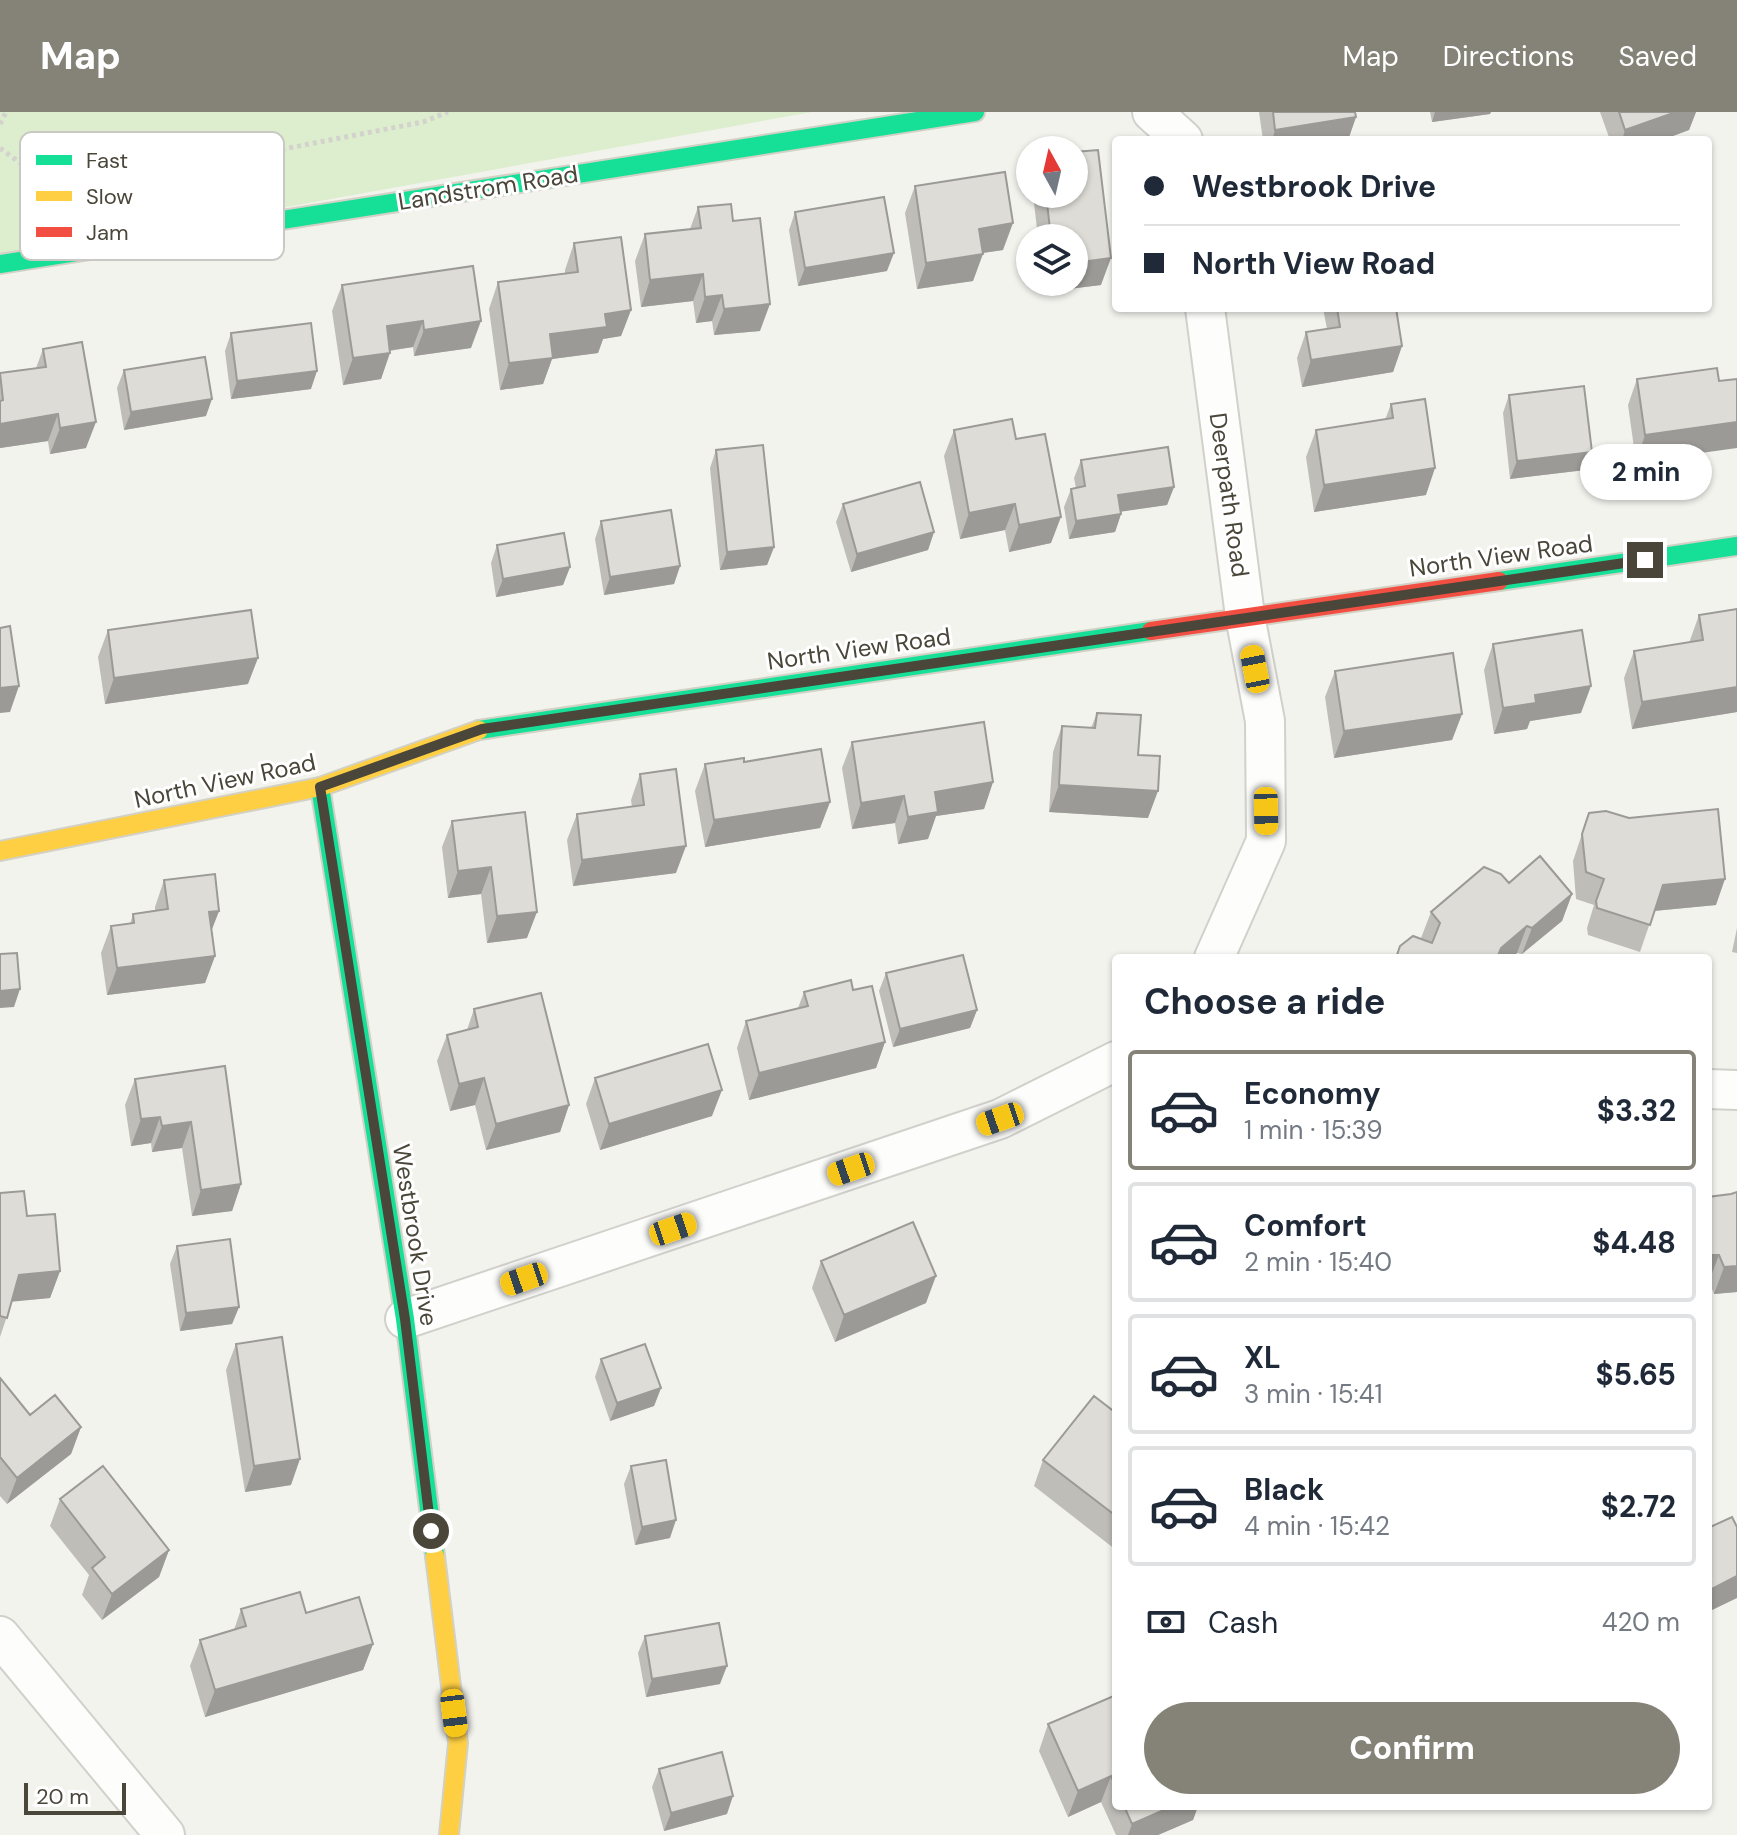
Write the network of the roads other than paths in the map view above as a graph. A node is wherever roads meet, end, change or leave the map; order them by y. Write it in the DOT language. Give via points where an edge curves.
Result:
graph roads {
  1 [pos="975,112"];
  2 [pos="1152,112"];
  3 [pos="1179,136"];
  4 [pos="284,220"];
  5 [pos="26,260"];
  6 [pos="0,264"];
  7 [pos="1206,312"];
  8 [pos="1737,546"];
  9 [pos="1245,616"];
  10 [pos="320,787"];
  11 [pos="0,851"];
  12 [pos="1216,954"];
  13 [pos="1112,1063"];
  14 [pos="1712,1089"];
  15 [pos="1737,1090"];
  16 [pos="405,1319"];
  17 [pos="0,1636"];
  18 [pos="165,1835"];
  19 [pos="449,1835"];
  1 -- 4 [label="street, Landstrom Road"];
  2 -- 3 [label="street"];
  5 -- 6 [label="street, Landstrom Road"];
  7 -- 9 [label="street, Deerpath Road"];
  8 -- 9 [label="street, North View Road"];
  9 -- 10 [label="street, North View Road" via="482,729"];
  9 -- 12 [label="street, Deerpath Road" via="1265,721 1266,841"];
  10 -- 11 [label="street, North View Road"];
  10 -- 16 [label="street, Westbrook Drive"];
  13 -- 16 [label="street" via="1000,1119"];
  14 -- 15 [label="street"];
  16 -- 19 [label="street, Westbrook Drive" via="458,1743"];
  17 -- 18 [label="street"];
}
